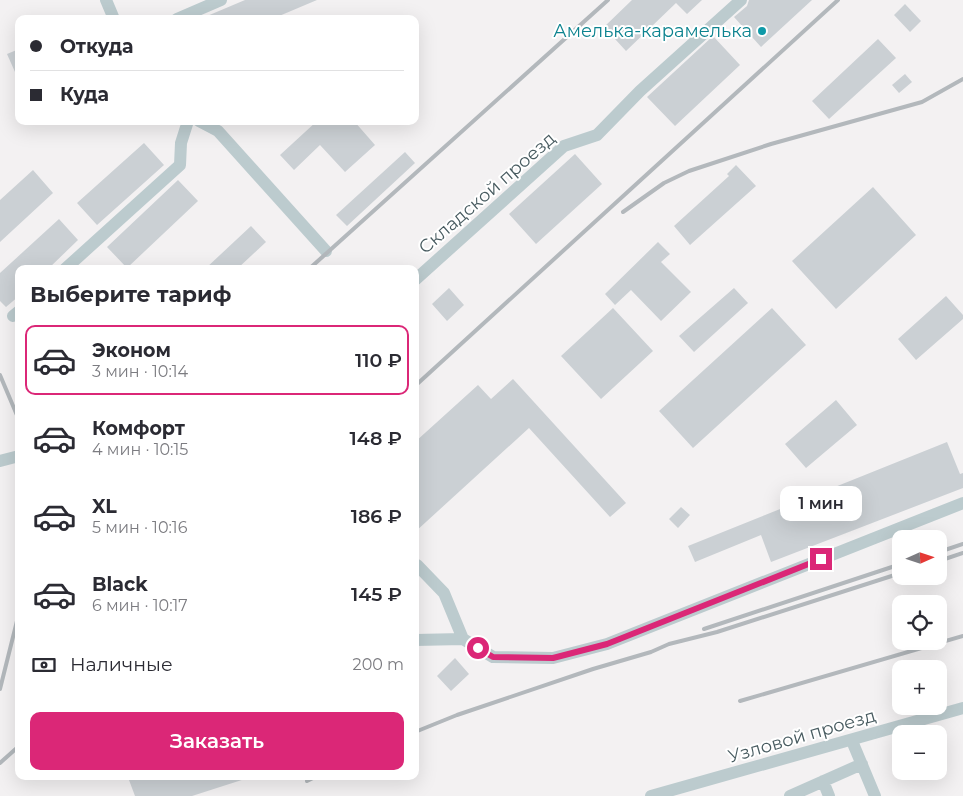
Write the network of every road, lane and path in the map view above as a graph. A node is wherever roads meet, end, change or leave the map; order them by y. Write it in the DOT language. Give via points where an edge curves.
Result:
graph roads {
  1 [pos="106,0"];
  2 [pos="221,0"];
  3 [pos="741,0"];
  4 [pos="112,15"];
  5 [pos="185,15"];
  6 [pos="187,125"];
  7 [pos="207,125"];
  8 [pos="326,251"];
  9 [pos="69,265"];
  10 [pos="419,276"];
  11 [pos="15,457"];
  12 [pos="0,460"];
  13 [pos="963,503"];
  14 [pos="419,567"];
  15 [pos="464,639"];
  16 [pos="419,640"];
  17 [pos="963,708"];
  18 [pos="852,741"];
  19 [pos="862,764"];
  20 [pos="823,781"];
  21 [pos="651,796"];
  22 [pos="790,796"];
  23 [pos="829,796"];
  24 [pos="875,796"];
  1 -- 4 [label="street"];
  2 -- 5 [label="street"];
  3 -- 10 [label="street, Складской проезд" via="596,135 564,146"];
  6 -- 9 [label="street" via="181,142 180,165"];
  7 -- 8 [label="street" via="218,131"];
  11 -- 12 [label="street"];
  13 -- 15 [label="street" via="607,644 553,658 493,657"];
  14 -- 15 [label="street" via="444,593"];
  15 -- 16 [label="street"];
  17 -- 18 [label="street, Узловой проезд"];
  18 -- 19 [label="street"];
  18 -- 21 [label="street, Узловой проезд"];
  19 -- 20 [label="street"];
  19 -- 24 [label="street"];
  20 -- 22 [label="street"];
  20 -- 23 [label="street"];
}
